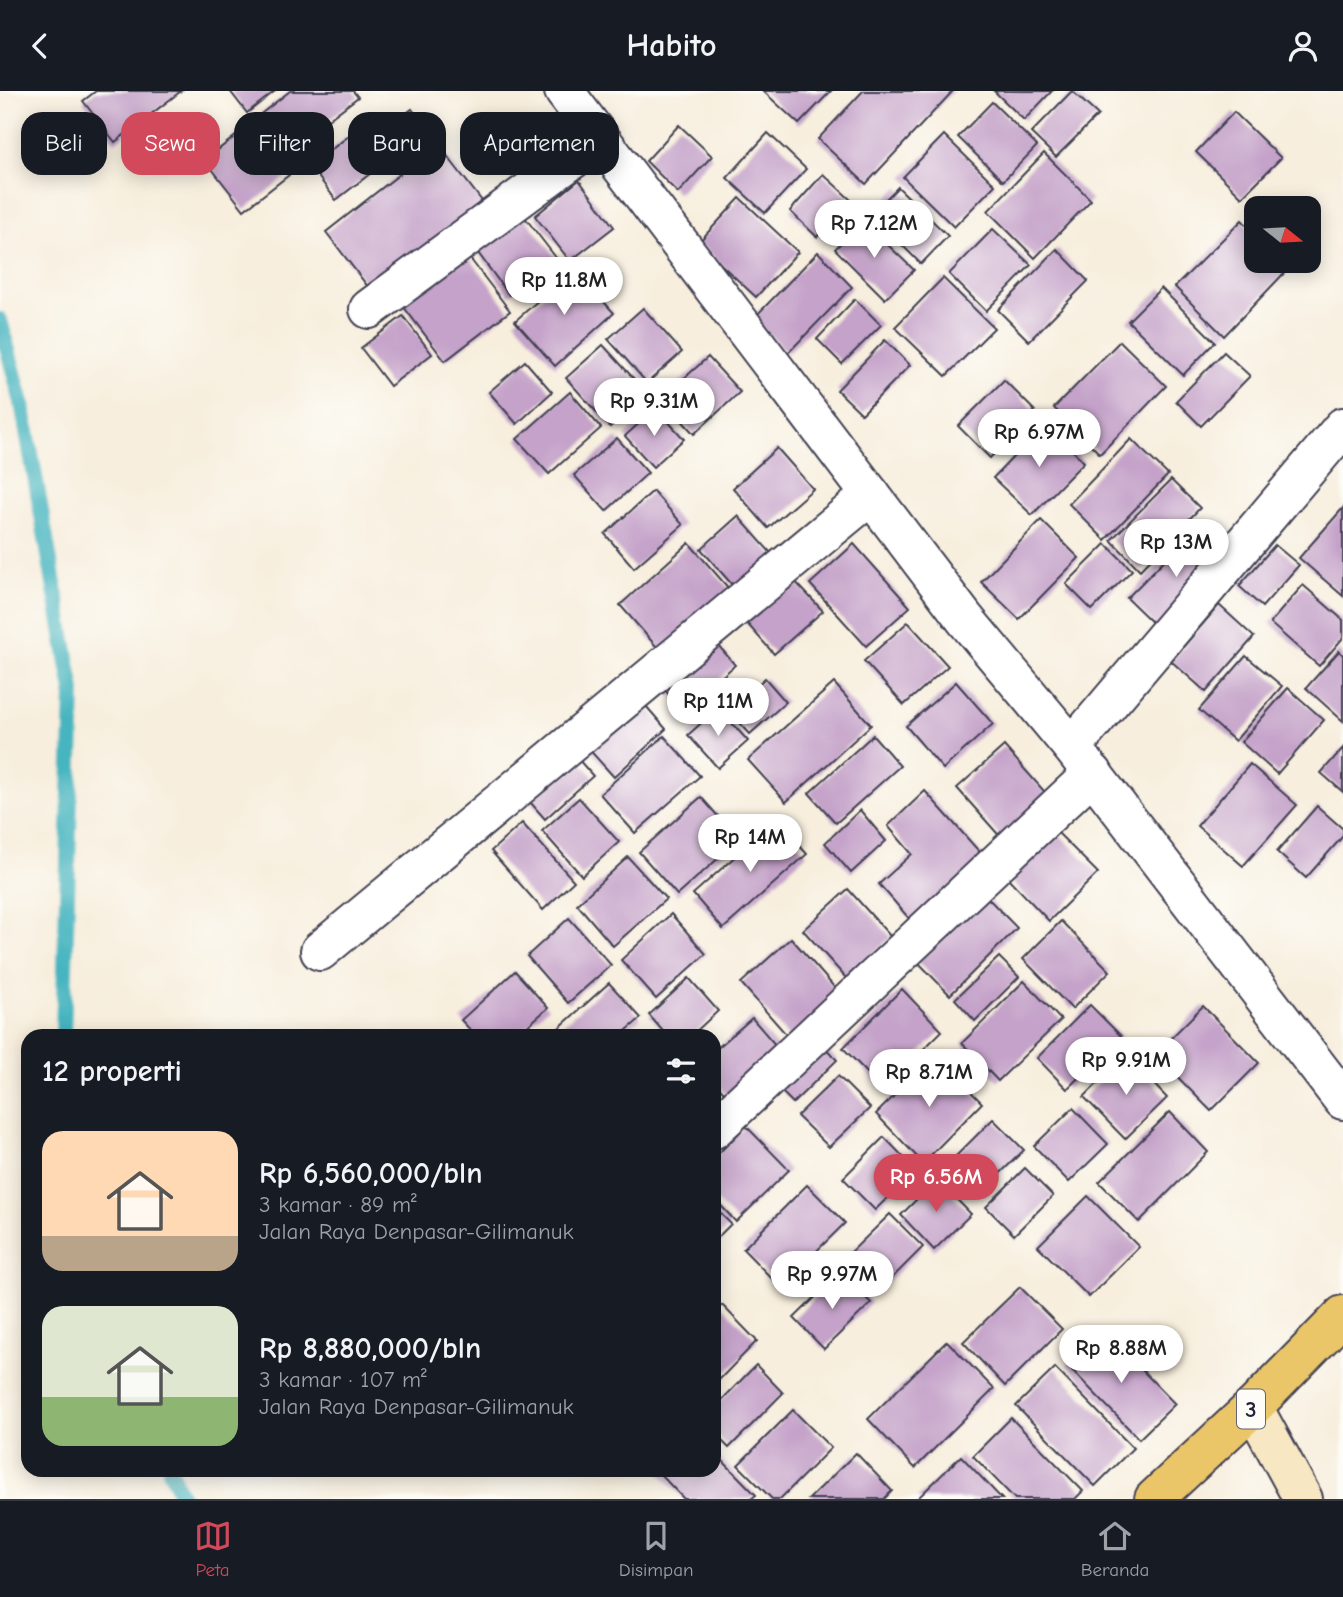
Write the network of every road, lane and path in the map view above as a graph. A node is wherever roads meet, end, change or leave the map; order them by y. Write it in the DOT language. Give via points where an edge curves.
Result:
graph roads {
  1 [pos="564,91"];
  2 [pos="580,112"];
  3 [pos="619,164"];
  4 [pos="551,175"];
  5 [pos="369,309"];
  6 [pos="1343,427"];
  7 [pos="871,495"];
  8 [pos="1083,760"];
  9 [pos="320,951"];
  10 [pos="1343,1100"];
  11 [pos="721,1122"];
  12 [pos="1343,1315"];
  13 [pos="1253,1408"];
  14 [pos="1154,1499"];
  15 [pos="1303,1499"];
  1 -- 2 [label="street"];
  3 -- 7 [label="street"];
  4 -- 5 [label="street"];
  6 -- 8 [label="street"];
  7 -- 8 [label="street" via="965,619"];
  7 -- 9 [label="street"];
  8 -- 10 [label="street"];
  8 -- 11 [label="street"];
  12 -- 13 [label="highway, 3"];
  13 -- 14 [label="highway, 3"];
  13 -- 15 [label="street"];
}
